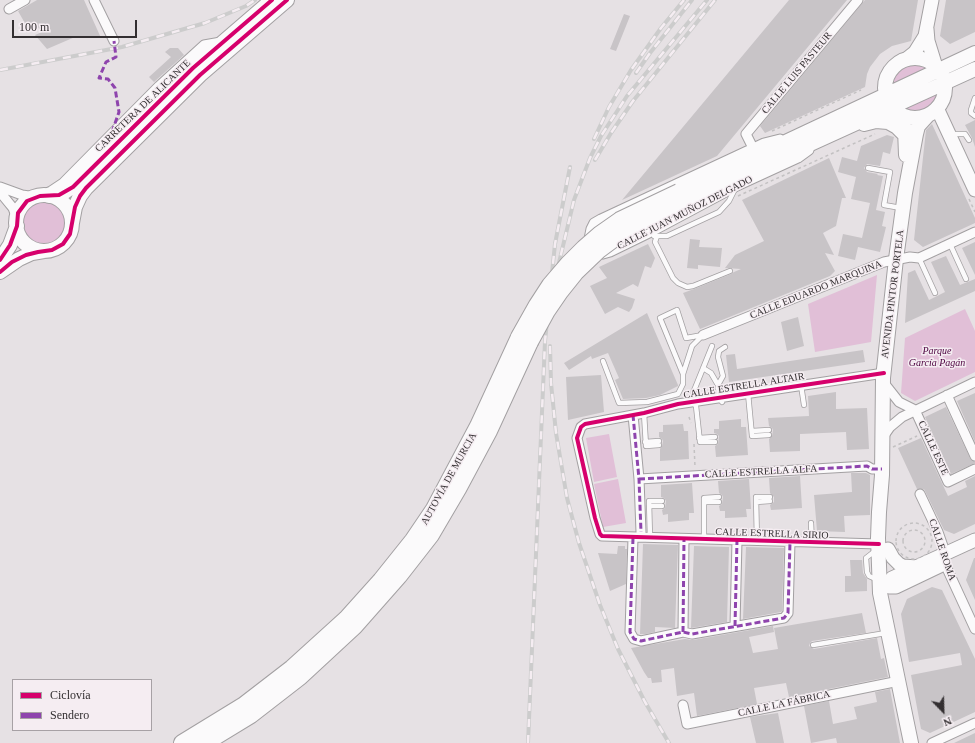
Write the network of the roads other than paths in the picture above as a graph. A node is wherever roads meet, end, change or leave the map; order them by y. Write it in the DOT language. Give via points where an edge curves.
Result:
graph roads {
  1 [pos="25,0"];
  2 [pos="94,0"];
  3 [pos="287,0"];
  4 [pos="858,0"];
  5 [pos="932,0"];
  6 [pos="269,6"];
  7 [pos="9,9"];
  8 [pos="927,29"];
  9 [pos="114,41"];
  10 [pos="975,53"];
  11 [pos="905,60"];
  12 [pos="975,69"];
  13 [pos="940,73"];
  14 [pos="975,98"];
  15 [pos="892,105"];
  16 [pos="933,111"];
  17 [pos="975,116"];
  18 [pos="835,125"];
  19 [pos="945,125"];
  20 [pos="956,134"];
  21 [pos="906,136"];
  22 [pos="959,140"];
  23 [pos="969,140"];
  24 [pos="753,148"];
  25 [pos="868,168"];
  26 [pos="737,186"];
  27 [pos="0,187"];
  28 [pos="975,190"];
  29 [pos="0,192"];
  30 [pos="905,193"];
  31 [pos="41,196"];
  32 [pos="681,197"];
  33 [pos="903,208"];
  34 [pos="72,222"];
  35 [pos="17,224"];
  36 [pos="975,232"];
  37 [pos="654,234"];
  38 [pos="950,244"];
  39 [pos="46,251"];
  40 [pos="919,258"];
  41 [pos="0,260"];
  42 [pos="896,260"];
  43 [pos="0,272"];
  44 [pos="730,272"];
  45 [pos="966,279"];
  46 [pos="935,293"];
  47 [pos="703,335"];
  48 [pos="712,346"];
  49 [pos="725,347"];
  50 [pos="603,361"];
  51 [pos="703,368"];
  52 [pos="683,374"];
  53 [pos="883,377"];
  54 [pos="975,382"];
  55 [pos="718,385"];
  56 [pos="802,388"];
  57 [pos="947,395"];
  58 [pos="748,396"];
  59 [pos="720,400"];
  60 [pos="899,402"];
  61 [pos="694,404"];
  62 [pos="804,405"];
  63 [pos="882,408"];
  64 [pos="912,412"];
  65 [pos="644,413"];
  66 [pos="633,415"];
  67 [pos="769,433"];
  68 [pos="882,438"];
  69 [pos="715,440"];
  70 [pos="659,443"];
  71 [pos="975,456"];
  72 [pos="975,469"];
  73 [pos="882,472"];
  74 [pos="639,479"];
  75 [pos="920,494"];
  76 [pos="719,499"];
  77 [pos="770,499"];
  78 [pos="662,503"];
  79 [pos="811,523"];
  80 [pos="598,528"];
  81 [pos="647,534"];
  82 [pos="704,537"];
  83 [pos="633,538"];
  84 [pos="757,538"];
  85 [pos="684,539"];
  86 [pos="737,540"];
  87 [pos="812,540"];
  88 [pos="975,540"];
  89 [pos="790,542"];
  90 [pos="878,545"];
  91 [pos="975,550"];
  92 [pos="866,558"];
  93 [pos="945,559"];
  94 [pos="920,562"];
  95 [pos="886,583"];
  96 [pos="735,626"];
  97 [pos="975,629"];
  98 [pos="887,631"];
  99 [pos="683,632"];
  100 [pos="813,645"];
  101 [pos="899,681"];
  102 [pos="683,706"];
  103 [pos="975,723"];
  104 [pos="182,743"];
  105 [pos="205,743"];
  106 [pos="911,743"];
  107 [pos="932,743"];
  1 -- 7 [label="street"];
  2 -- 9 [label="street"];
  3 -- 6 [label="main road"];
  4 -- 24 [label="street, CALLE LUIS PASTEUR" via="746,134"];
  5 -- 8 [label="street"];
  6 -- 31 [label="main road, CARRETERA DE ALICANTE" via="223,42 166,94 76,184 62,194"];
  6 -- 34 [label="main road, CARRETERA DE ALICANTE" via="86,188 75,206"];
  8 -- 11 [label="street" via="918,47"];
  8 -- 13 [label="street" via="928,41"];
  10 -- 13 [label="main road"];
  11 -- 13 [label="main road" via="919,59 928,62"];
  11 -- 15 [label="main road" via="889,74 885,86"];
  12 -- 13 [label="main road"];
  13 -- 15 [label="main road, CALLE JUAN MUÑOZ DELGADO"];
  13 -- 16 [label="main road, AVENIDA PINTOR PORTELA" via="943,97"];
  14 -- 17 [label="lane" via="971,110"];
  15 -- 16 [label="main road" via="913,118 923,117"];
  15 -- 18 [label="main road, CALLE JUAN MUÑOZ DELGADO"];
  15 -- 21 [label="main road, AVENIDA PINTOR PORTELA" via="902,122"];
  16 -- 19 [label="street"];
  16 -- 30 [label="main road, AVENIDA PINTOR PORTELA" via="918,126"];
  18 -- 21 [label="main road" via="882,121 893,124"];
  18 -- 24 [label="street, CALLE JUAN MUÑOZ DELGADO"];
  18 -- 26 [label="street, CALLE JUAN MUÑOZ DELGADO" via="798,158"];
  18 -- 32 [label="main road, CALLE JUAN MUÑOZ DELGADO"];
  19 -- 20 [label="lane"];
  19 -- 28 [label="street"];
  20 -- 22 [label="lane"];
  20 -- 23 [label="lane" via="965,134"];
  21 -- 30 [label="main road, AVENIDA PINTOR PORTELA"];
  24 -- 37 [label="street, CALLE JUAN MUÑOZ DELGADO" via="600,219 594,223 589,239 599,253 603,254"];
  25 -- 33 [label="lane" via="890,172 884,205"];
  26 -- 37 [label="street, CALLE JUAN MUÑOZ DELGADO"];
  26 -- 37 [label="lane" via="719,212 667,236"];
  27 -- 31 [label="street" via="22,195"];
  29 -- 35 [label="street" via="13,208"];
  30 -- 33 [label="main road, AVENIDA PINTOR PORTELA"];
  31 -- 34 [label="main road" via="58,199 70,213"];
  31 -- 35 [label="main road" via="27,201 21,209"];
  32 -- 104 [label="highway, AUTOVÍA DE MURCIA, bridge" via="631,214 600,234 575,256 550,285 525,326 478,426 434,509 413,540 364,600 312,651 233,713"];
  32 -- 105 [label="highway, AUTOVÍA DE MURCIA, bridge" via="607,243 584,264 560,292 536,331 489,431 444,514 419,551 373,607 300,677 251,714"];
  33 -- 42 [label="main road, AVENIDA PINTOR PORTELA"];
  34 -- 39 [label="main road" via="67,240 58,248"];
  35 -- 39 [label="main road" via="21,238 26,244 34,249"];
  35 -- 41 [label="main road" via="10,245"];
  36 -- 38 [label="street, CALLE EDUARDO MARQUINA"];
  37 -- 44 [label="lane" via="655,242 678,284 693,286"];
  38 -- 40 [label="street, CALLE EDUARDO MARQUINA"];
  38 -- 45 [label="lane"];
  39 -- 43 [label="main road" via="26,255"];
  40 -- 42 [label="street, CALLE EDUARDO MARQUINA"];
  40 -- 46 [label="lane"];
  42 -- 47 [label="street, CALLE EDUARDO MARQUINA" via="884,262"];
  42 -- 53 [label="main road, AVENIDA PINTOR PORTELA"];
  47 -- 52 [label="lane" via="692,346"];
  47 -- 52 [label="lane" via="686,338 677,310 660,318"];
  48 -- 51 [label="lane"];
  49 -- 55 [label="lane" via="719,352 718,357 724,376"];
  50 -- 52 [label="lane" via="619,403 647,402 678,394 683,384"];
  51 -- 55 [label="lane"];
  51 -- 61 [label="lane" via="693,393"];
  53 -- 56 [label="street, CALLE ESTRELLA ALTAIR"];
  53 -- 60 [label="street"];
  53 -- 63 [label="main road, AVENIDA PINTOR PORTELA"];
  54 -- 57 [label="street"];
  55 -- 59 [label="lane"];
  56 -- 58 [label="street, CALLE ESTRELLA ALTAIR"];
  56 -- 62 [label="lane"];
  57 -- 64 [label="street"];
  57 -- 71 [label="street"];
  58 -- 59 [label="street, CALLE ESTRELLA ALTAIR"];
  58 -- 67 [label="lane" via="752,436"];
  59 -- 61 [label="street, CALLE ESTRELLA ALTAIR"];
  60 -- 63 [label="street" via="889,402"];
  60 -- 64 [label="street"];
  61 -- 65 [label="street, CALLE ESTRELLA ALTAIR" via="678,404"];
  61 -- 69 [label="lane" via="699,438"];
  63 -- 64 [label="street" via="892,416"];
  63 -- 68 [label="main road, AVENIDA PINTOR PORTELA"];
  64 -- 68 [label="street" via="896,421"];
  64 -- 72 [label="street, CALLE ESTE" via="948,482"];
  65 -- 66 [label="street, CALLE ESTRELLA ALTAIR"];
  65 -- 70 [label="lane" via="646,446"];
  66 -- 74 [label="street"];
  66 -- 80 [label="street, CALLE ESTRELLA ALTAIR" via="585,424 581,427 578,438"];
  68 -- 73 [label="main road, AVENIDA PINTOR PORTELA"];
  73 -- 74 [label="street, CALLE ESTRELLA ALFA" via="867,466"];
  73 -- 90 [label="main road, AVENIDA PINTOR PORTELA"];
  74 -- 81 [label="street"];
  75 -- 93 [label="street, CALLE ROMA" via="938,532"];
  76 -- 82 [label="lane" via="704,498"];
  77 -- 84 [label="lane" via="756,498"];
  78 -- 81 [label="lane" via="649,501"];
  79 -- 87 [label="lane"];
  80 -- 81 [label="street, CALLE ESTRELLA SIRIO" via="605,532"];
  80 -- 83 [label="street, CALLE ESTRELLA SIRIO" via="602,536"];
  81 -- 82 [label="street, CALLE ESTRELLA SIRIO"];
  81 -- 83 [label="street, CALLE ESTRELLA SIRIO"];
  81 -- 85 [label="street, CALLE ESTRELLA SIRIO"];
  82 -- 84 [label="street, CALLE ESTRELLA SIRIO"];
  82 -- 85 [label="street, CALLE ESTRELLA SIRIO"];
  82 -- 86 [label="street, CALLE ESTRELLA SIRIO"];
  83 -- 99 [label="street" via="630,632 636,640 649,640"];
  84 -- 86 [label="street, CALLE ESTRELLA SIRIO"];
  84 -- 87 [label="street, CALLE ESTRELLA SIRIO"];
  84 -- 89 [label="street, CALLE ESTRELLA SIRIO"];
  85 -- 99 [label="street"];
  86 -- 96 [label="street"];
  87 -- 89 [label="street, CALLE ESTRELLA SIRIO"];
  87 -- 90 [label="street, CALLE ESTRELLA SIRIO"];
  87 -- 90 [label="street, CALLE ESTRELLA SIRIO"];
  88 -- 93 [label="street"];
  89 -- 96 [label="street" via="788,613 784,618"];
  90 -- 92 [label="lane"];
  90 -- 92 [label="lane"];
  90 -- 94 [label="street" via="903,566"];
  90 -- 95 [label="main road, AVENIDA PINTOR PORTELA"];
  91 -- 93 [label="street"];
  92 -- 95 [label="lane" via="869,576"];
  93 -- 94 [label="street"];
  93 -- 95 [label="street" via="896,587"];
  93 -- 97 [label="street, CALLE ROMA"];
  94 -- 95 [label="street"];
  95 -- 98 [label="main road" via="880,593"];
  95 -- 101 [label="main road" via="898,656"];
  96 -- 99 [label="street" via="692,634"];
  98 -- 100 [label="lane"];
  98 -- 101 [label="main road"];
  101 -- 102 [label="street, CALLE LA FÁBRICA" via="687,724"];
  101 -- 106 [label="main road"];
  103 -- 107 [label="street"];
}
